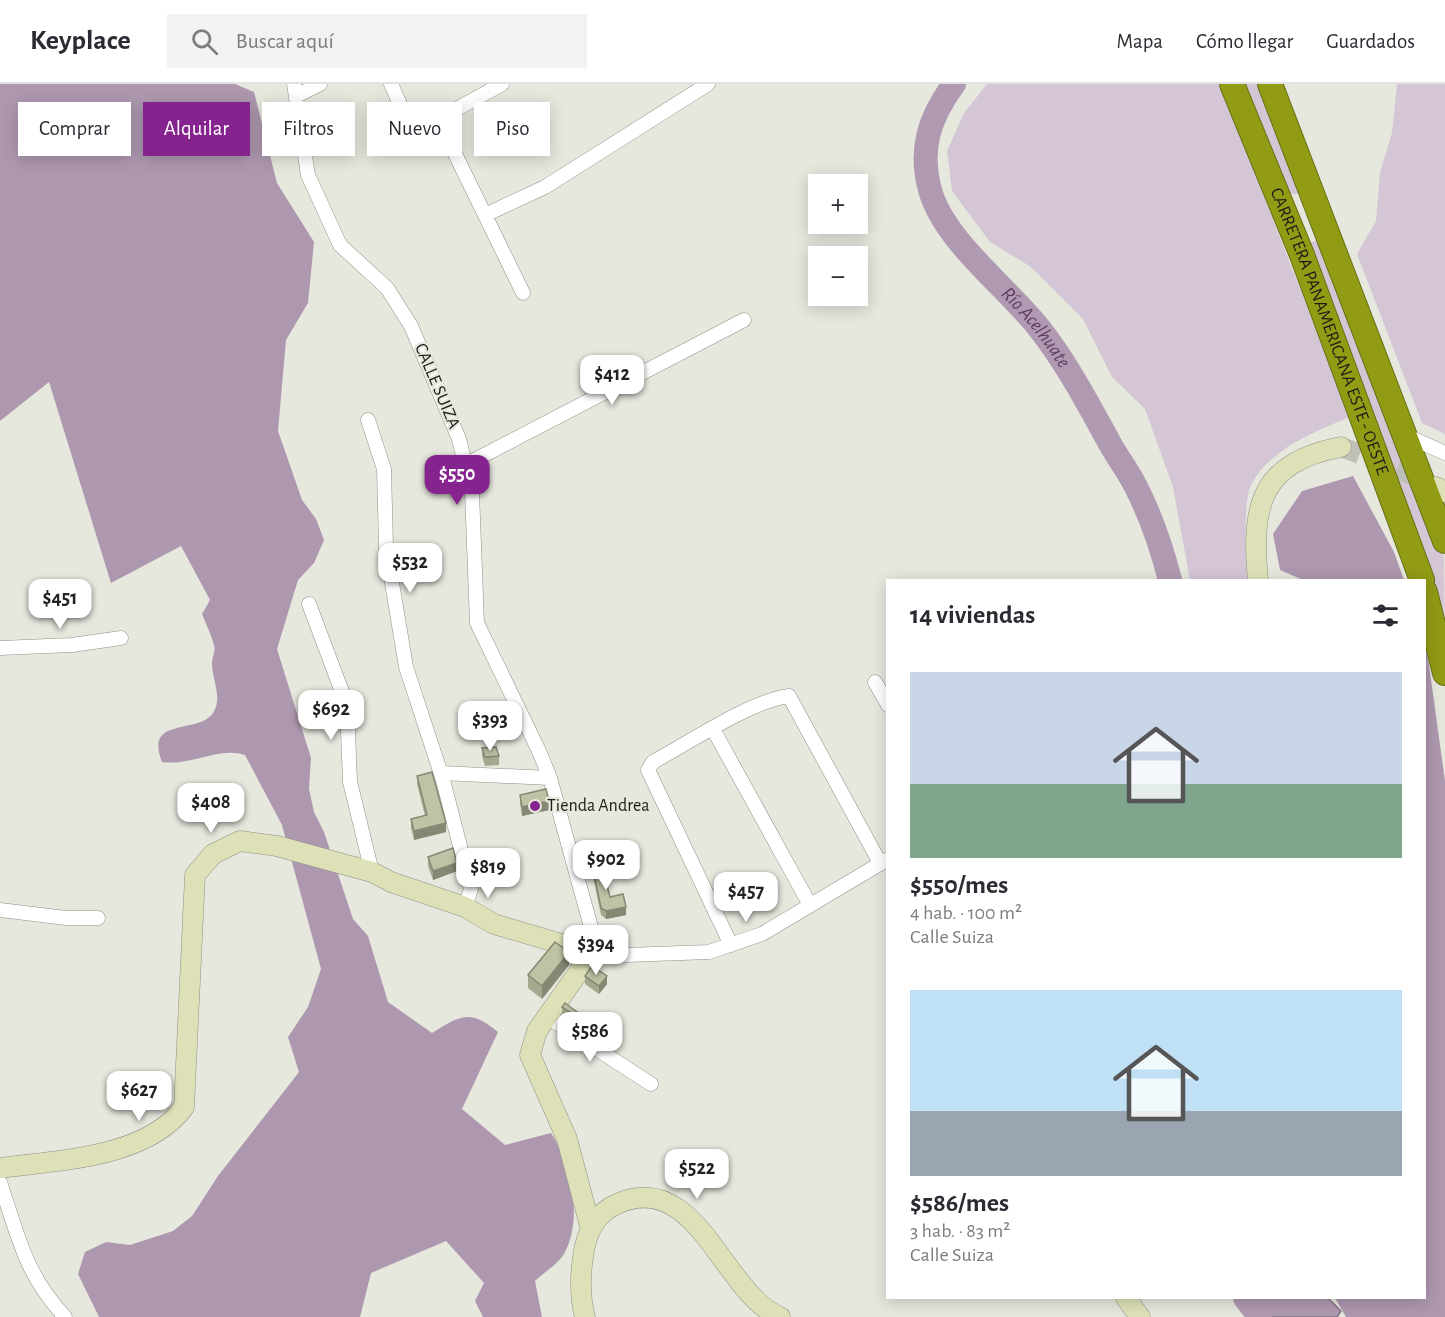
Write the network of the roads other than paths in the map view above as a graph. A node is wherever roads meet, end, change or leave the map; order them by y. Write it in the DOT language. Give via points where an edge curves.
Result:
graph roads {
  1 [pos="320,84"];
  2 [pos="391,84"];
  3 [pos="502,84"];
  4 [pos="708,84"];
  5 [pos="1232,84"];
  6 [pos="1270,84"];
  7 [pos="295,90"];
  8 [pos="399,102"];
  9 [pos="462,106"];
  10 [pos="456,156"];
  11 [pos="1310,183"];
  12 [pos="1277,194"];
  13 [pos="485,215"];
  14 [pos="1332,244"];
  15 [pos="1302,255"];
  16 [pos="523,293"];
  17 [pos="744,320"];
  18 [pos="368,420"];
  19 [pos="1405,435"];
  20 [pos="1341,447"];
  21 [pos="1445,453"];
  22 [pos="465,465"];
  23 [pos="1445,541"];
  24 [pos="1258,579"];
  25 [pos="1422,579"];
  26 [pos="1426,596"];
  27 [pos="309,604"];
  28 [pos="121,638"];
  29 [pos="0,648"];
  30 [pos="1445,673"];
  31 [pos="875,682"];
  32 [pos="886,701"];
  33 [pos="713,729"];
  34 [pos="441,773"];
  35 [pos="550,778"];
  36 [pos="884,861"];
  37 [pos="372,872"];
  38 [pos="810,905"];
  39 [pos="465,907"];
  40 [pos="0,910"];
  41 [pos="98,918"];
  42 [pos="731,945"];
  43 [pos="592,953"];
  44 [pos="546,1016"];
  45 [pos="651,1083"];
  46 [pos="0,1168"];
  47 [pos="0,1182"];
  48 [pos="591,1226"];
  49 [pos="1127,1299"];
  50 [pos="65,1317"];
  51 [pos="585,1317"];
  52 [pos="780,1317"];
  53 [pos="1140,1317"];
  1 -- 7 [label="street"];
  2 -- 8 [label="street"];
  3 -- 9 [label="street"];
  4 -- 13 [label="street" via="545,187"];
  5 -- 12 [label="highway, CARRETERA PANAMERICANA ESTE - OESTE"];
  6 -- 11 [label="highway, CARRETERA PANAMERICANA ESTE - OESTE"];
  7 -- 22 [label="street, CALLE SUIZA" via="308,174 340,245 387,288 411,326 459,439"];
  10 -- 13 [label="street"];
  11 -- 12 [label="highway" via="1307,199 1300,203"];
  11 -- 14 [label="highway, CARRETERA PANAMERICANA ESTE - OESTE"];
  12 -- 15 [label="highway, CARRETERA PANAMERICANA ESTE - OESTE"];
  13 -- 16 [label="street"];
  14 -- 15 [label="highway" via="1312,236"];
  14 -- 19 [label="highway, CARRETERA PANAMERICANA ESTE - OESTE"];
  15 -- 25 [label="highway, CARRETERA PANAMERICANA ESTE - OESTE"];
  17 -- 22 [label="street"];
  18 -- 34 [label="street" via="384,469 386,547 406,666"];
  19 -- 21 [label="street"];
  19 -- 23 [label="highway, CARRETERA PANAMERICANA ESTE - OESTE"];
  20 -- 24 [label="street" via="1294,462 1273,480 1255,529"];
  22 -- 35 [label="street, CALLE SUIZA" via="472,492 477,623"];
  26 -- 30 [label="highway"];
  27 -- 37 [label="street" via="347,705 350,782"];
  28 -- 29 [label="street"];
  31 -- 32 [label="street"];
  33 -- 36 [label="street" via="773,698 789,696"];
  33 -- 38 [label="street"];
  33 -- 42 [label="street" via="653,762 648,770"];
  34 -- 35 [label="street"];
  34 -- 39 [label="street" via="471,889"];
  35 -- 43 [label="street, CALLE SUIZA" via="594,938"];
  36 -- 38 [label="street"];
  37 -- 39 [label="street"];
  37 -- 46 [label="street" via="277,846 240,841 213,854 195,875 184,1107 173,1123 149,1138 123,1147"];
  38 -- 42 [label="street" via="762,934"];
  39 -- 43 [label="street" via="494,924"];
  40 -- 41 [label="street"];
  42 -- 43 [label="street" via="709,952"];
  43 -- 44 [label="street"];
  44 -- 45 [label="street"];
  44 -- 48 [label="street" via="530,1055 567,1139"];
  47 -- 50 [label="street" via="27,1262 44,1294"];
  48 -- 51 [label="street" via="581,1278"];
  48 -- 52 [label="street" via="607,1208 633,1198 673,1207 697,1224 747,1292"];
  49 -- 53 [label="street"];
}
